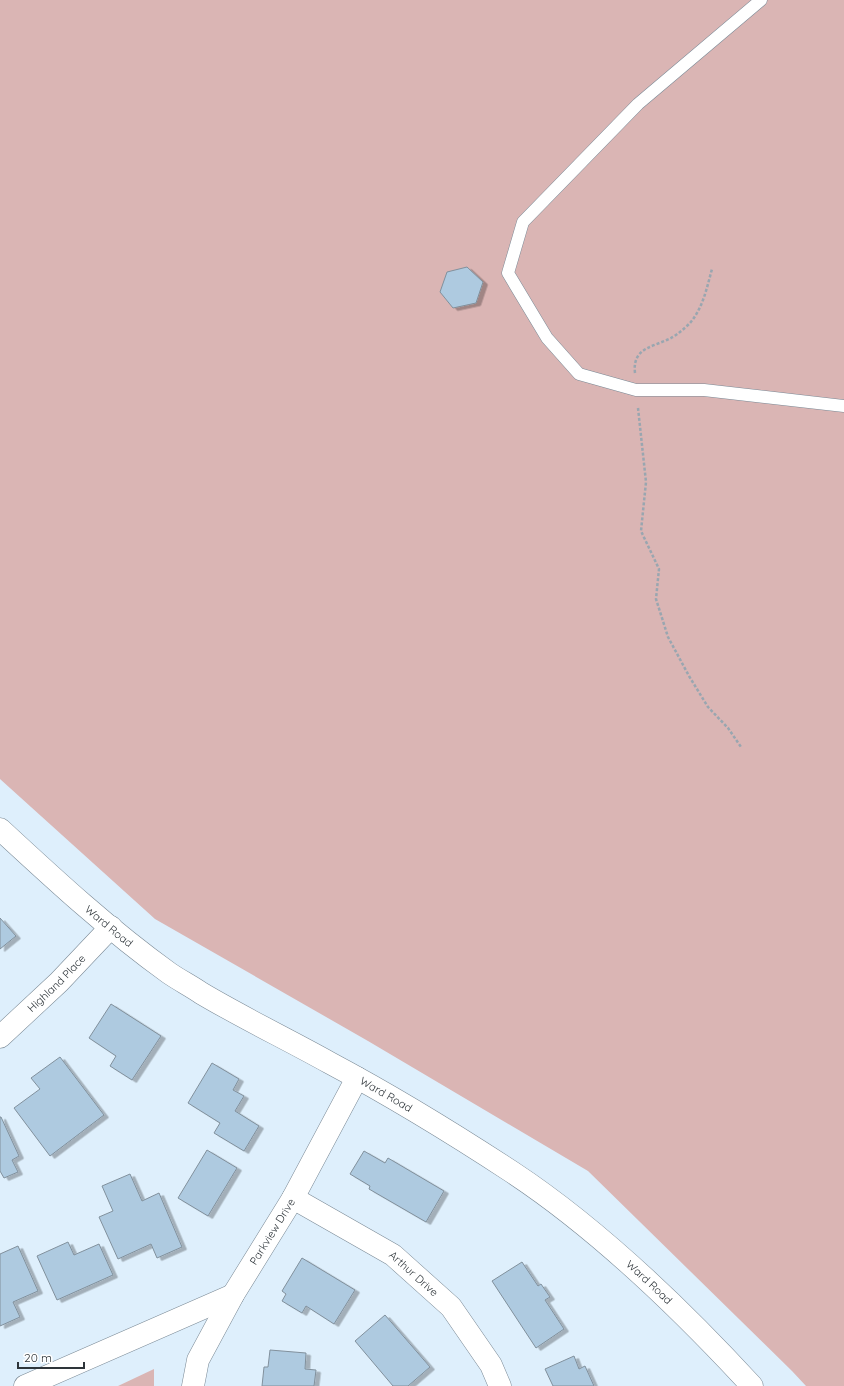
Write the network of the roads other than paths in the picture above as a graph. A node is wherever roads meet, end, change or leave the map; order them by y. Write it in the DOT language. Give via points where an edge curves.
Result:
graph roads {
  1 [pos="761,0"];
  2 [pos="844,406"];
  3 [pos="0,829"];
  4 [pos="110,928"];
  5 [pos="0,1037"];
  6 [pos="357,1078"];
  7 [pos="293,1198"];
  8 [pos="233,1295"];
  9 [pos="25,1386"];
  10 [pos="193,1386"];
  11 [pos="500,1386"];
  12 [pos="752,1386"];
  1 -- 2 [label="lane" via="638,104 523,222 508,273 546,338 579,374 636,390 704,390"];
  3 -- 4 [label="street, Ward Road"];
  4 -- 5 [label="street, Highland Place" via="59,982"];
  4 -- 6 [label="street, Ward Road" via="171,974"];
  6 -- 7 [label="street, Parkview Drive"];
  6 -- 12 [label="street, Ward Road" via="514,1173 583,1223 713,1344"];
  7 -- 8 [label="street, Parkview Drive"];
  7 -- 11 [label="street, Arthur Drive" via="393,1255 451,1307 491,1365"];
  8 -- 9 [label="street"];
  8 -- 10 [label="street, Parkview Drive" via="198,1360"];
}
